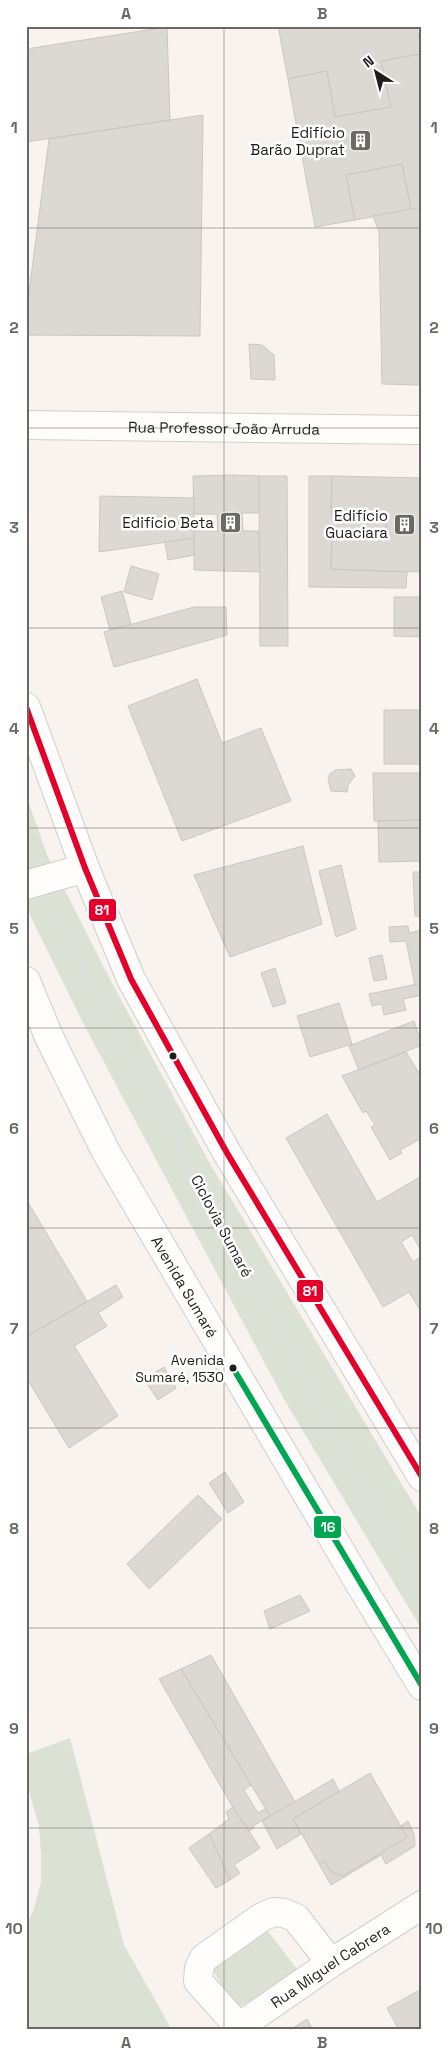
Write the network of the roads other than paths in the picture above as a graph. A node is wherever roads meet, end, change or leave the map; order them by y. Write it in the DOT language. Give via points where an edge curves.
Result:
graph roads {
  1 [pos="26,425"];
  2 [pos="422,430"];
  3 [pos="26,707"];
  4 [pos="84,868"];
  5 [pos="32,884"];
  6 [pos="26,981"];
  7 [pos="38,1031"];
  8 [pos="422,1477"];
  9 [pos="422,1686"];
  10 [pos="422,1905"];
  11 [pos="331,1963"];
  1 -- 2 [label="main road, Rua Professor João Arruda"];
  3 -- 4 [label="main road"];
  4 -- 5 [label="main road"];
  4 -- 8 [label="main road" via="131,979 203,1111"];
  6 -- 7 [label="main road, Avenida Sumaré"];
  7 -- 9 [label="main road, Avenida Sumaré" via="106,1152"];
  10 -- 11 [label="main road, Rua Miguel Cabrera"];
  11 -- 11 [label="main road, Rua Miguel Cabrera" via="239,2027 198,1981 204,1958 274,1912 296,1918"];
}
